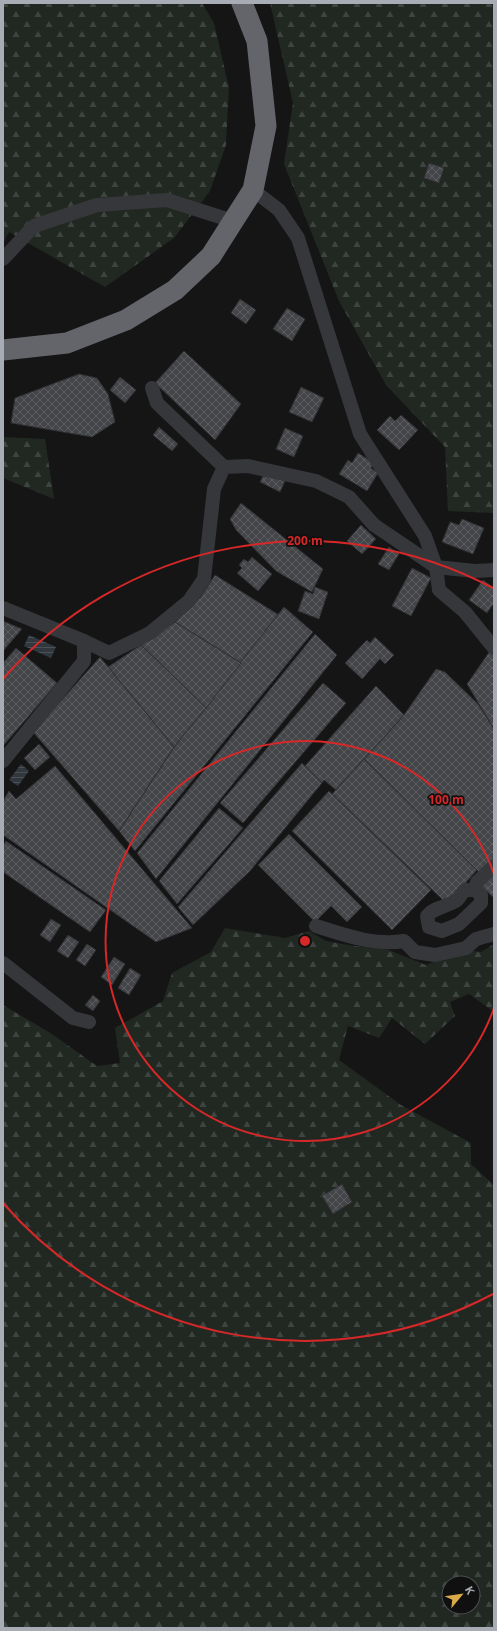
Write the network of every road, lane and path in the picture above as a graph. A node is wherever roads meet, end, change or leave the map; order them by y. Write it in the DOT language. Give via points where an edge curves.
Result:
graph roads {
  1 [pos="242,3"];
  2 [pos="253,190"];
  3 [pos="233,221"];
  4 [pos="3,259"];
  5 [pos="3,350"];
  6 [pos="152,388"];
  7 [pos="224,467"];
  8 [pos="436,567"];
  9 [pos="494,570"];
  10 [pos="3,608"];
  11 [pos="84,640"];
  12 [pos="494,648"];
  13 [pos="3,761"];
  14 [pos="494,866"];
  15 [pos="475,890"];
  16 [pos="316,926"];
  17 [pos="494,934"];
  18 [pos="3,963"];
  19 [pos="89,1022"];
  1 -- 2 [label="highway" via="257,41 266,126"];
  2 -- 3 [label="highway"];
  2 -- 8 [label="street" via="279,210 298,238 360,434 425,536"];
  3 -- 4 [label="street" via="167,200 97,205 34,226"];
  3 -- 5 [label="highway" via="211,256 175,290 126,320 67,343"];
  6 -- 7 [label="street" via="157,403"];
  7 -- 8 [label="street" via="248,466 316,481 350,497 374,525"];
  7 -- 11 [label="street" via="214,489 204,579 189,601 150,634 109,654"];
  8 -- 9 [label="street"];
  8 -- 12 [label="street" via="439,590 464,612"];
  10 -- 11 [label="street"];
  11 -- 13 [label="street" via="84,661"];
  14 -- 15 [label="street" via="476,882"];
  16 -- 17 [label="street" via="360,939 390,944 404,942 415,952 435,955 466,948 476,939"];
  18 -- 19 [label="street" via="73,1018"];
}
